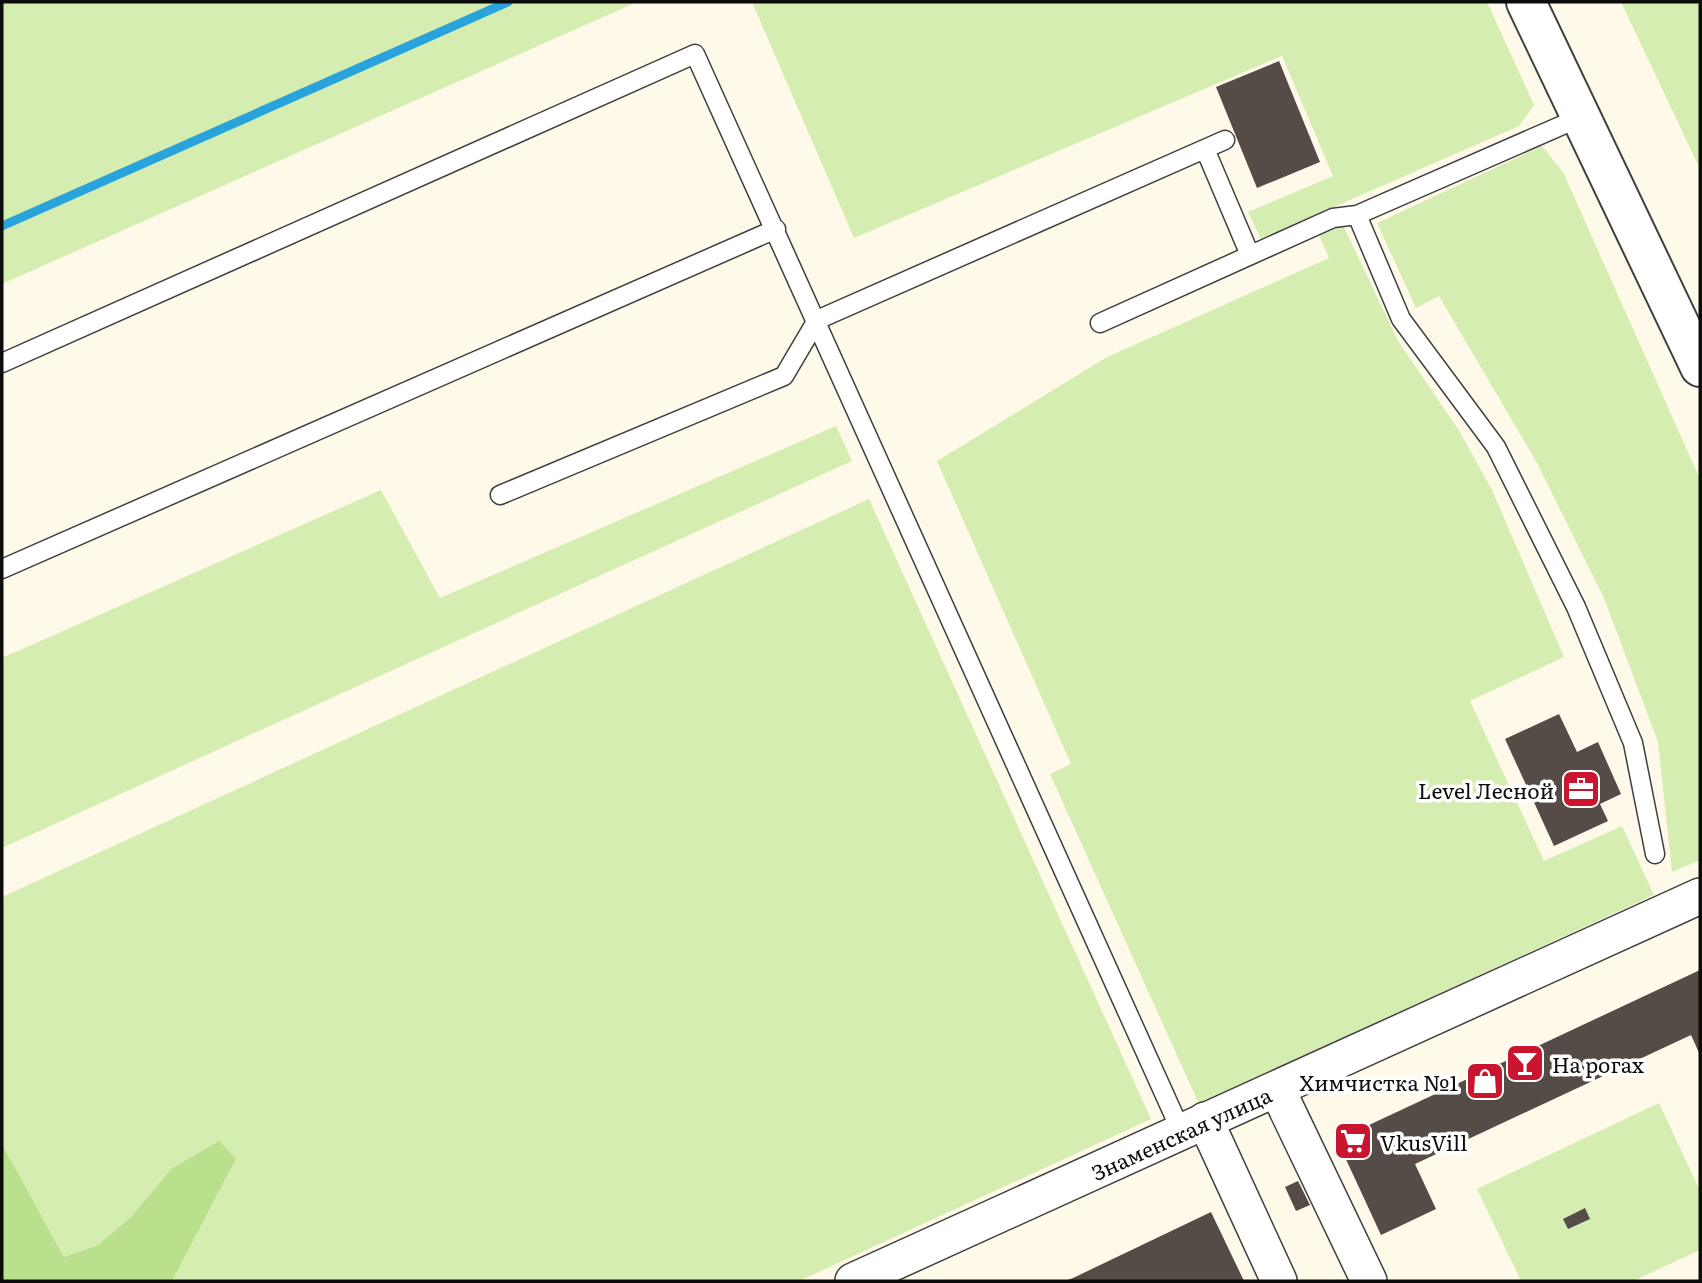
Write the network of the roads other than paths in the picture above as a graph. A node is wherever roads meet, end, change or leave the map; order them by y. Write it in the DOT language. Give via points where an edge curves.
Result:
graph roads {
  1 [pos="1526,2"];
  2 [pos="1581,117"];
  3 [pos="1225,140"];
  4 [pos="1205,149"];
  5 [pos="1357,215"];
  6 [pos="776,229"];
  7 [pos="1250,255"];
  8 [pos="817,320"];
  9 [pos="1100,323"];
  10 [pos="2,363"];
  11 [pos="1700,367"];
  12 [pos="500,495"];
  13 [pos="2,569"];
  14 [pos="1655,854"];
  15 [pos="1700,896"];
  16 [pos="1278,1089"];
  17 [pos="1193,1126"];
  18 [pos="853,1281"];
  19 [pos="1279,1281"];
  20 [pos="1369,1281"];
  1 -- 2 [label="street"];
  2 -- 5 [label="lane"];
  2 -- 11 [label="street"];
  3 -- 4 [label="lane"];
  4 -- 7 [label="lane"];
  4 -- 8 [label="lane"];
  5 -- 7 [label="lane" via="1333,218"];
  5 -- 14 [label="lane" via="1401,319 1496,447 1576,607 1633,743"];
  6 -- 8 [label="lane"];
  6 -- 10 [label="lane" via="695,54"];
  6 -- 13 [label="lane"];
  7 -- 9 [label="lane"];
  8 -- 12 [label="lane" via="784,376"];
  8 -- 17 [label="lane"];
  15 -- 16 [label="street, Знаменская улица"];
  16 -- 17 [label="street, Знаменская улица"];
  16 -- 20 [label="street"];
  17 -- 18 [label="street, Знаменская улица"];
  17 -- 19 [label="street"];
}
